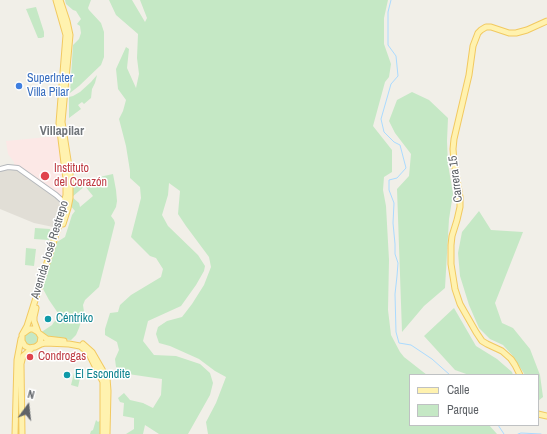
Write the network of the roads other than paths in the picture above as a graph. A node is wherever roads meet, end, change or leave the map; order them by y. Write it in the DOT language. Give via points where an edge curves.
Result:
graph roads {
  1 [pos="56,0"];
  2 [pos="60,0"];
  3 [pos="547,21"];
  4 [pos="0,169"];
  5 [pos="67,205"];
  6 [pos="39,333"];
  7 [pos="22,336"];
  8 [pos="38,345"];
  9 [pos="32,348"];
  10 [pos="520,374"];
  11 [pos="15,434"];
  12 [pos="22,434"];
  13 [pos="103,434"];
  14 [pos="107,434"];
  1 -- 5 [label="main road, Avenida José Restrepo" via="66,35 59,123"];
  2 -- 5 [label="main road, Avenida José Restrepo" via="70,35 62,122 70,174 70,198"];
  3 -- 10 [label="main road, Carrera 15" via="516,33 486,27 478,33 473,46 453,149 460,197 458,220 451,244 456,294 464,313 482,341 510,358"];
  4 -- 5 [label="street" via="18,168"];
  5 -- 6 [label="main road, Avenida José Restrepo" via="34,317"];
  5 -- 7 [label="main road, Avenida José Restrepo"];
  6 -- 7 [label="main road" via="30,329"];
  6 -- 8 [label="main road" via="41,340"];
  6 -- 14 [label="main road" via="50,339 81,343 92,352 108,382"];
  7 -- 9 [label="main road" via="24,346"];
  7 -- 11 [label="main road, Avenida José Restrepo" via="16,360"];
  8 -- 9 [label="main road"];
  8 -- 13 [label="main road" via="76,345 88,352 103,382"];
  9 -- 12 [label="main road" via="23,356 21,364"];
}
